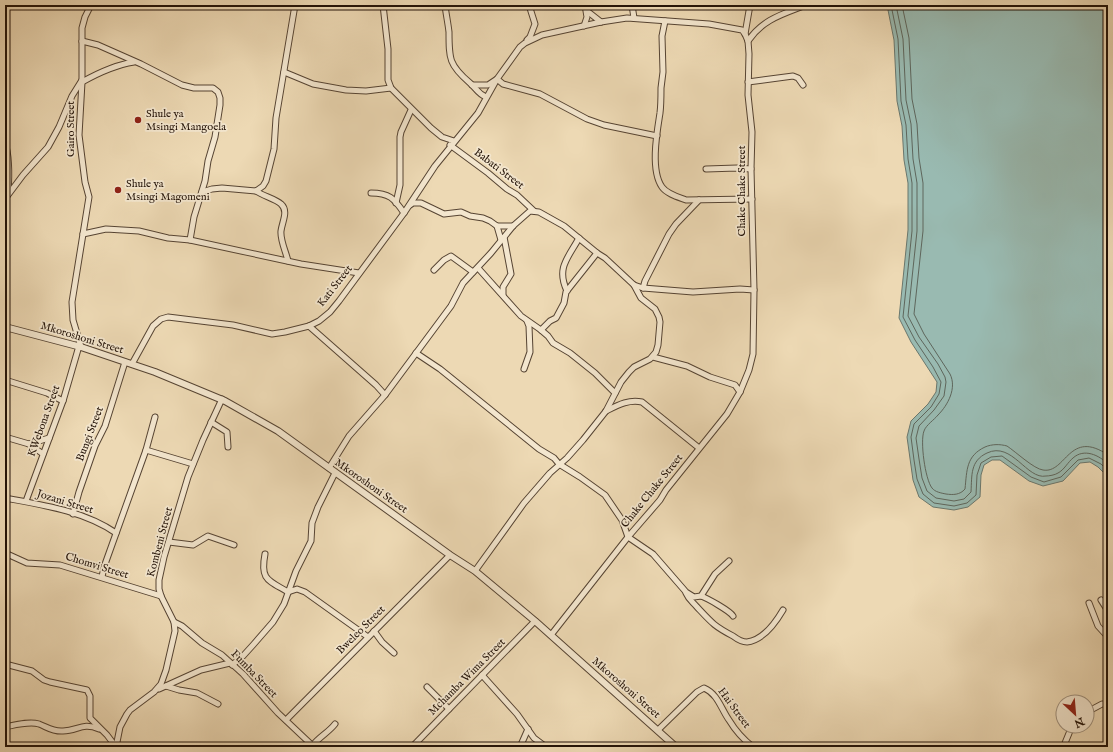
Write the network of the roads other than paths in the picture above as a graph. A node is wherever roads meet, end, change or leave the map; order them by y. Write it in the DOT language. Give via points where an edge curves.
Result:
graph roads {
  1 [pos="92,5"];
  2 [pos="295,5"];
  3 [pos="383,5"];
  4 [pos="445,5"];
  5 [pos="529,5"];
  6 [pos="632,5"];
  7 [pos="750,5"];
  8 [pos="806,5"];
  9 [pos="586,8"];
  10 [pos="634,18"];
  11 [pos="665,21"];
  12 [pos="601,22"];
  13 [pos="584,26"];
  14 [pos="745,34"];
  15 [pos="82,41"];
  16 [pos="748,41"];
  17 [pos="525,43"];
  18 [pos="135,62"];
  19 [pos="284,72"];
  20 [pos="497,79"];
  21 [pos="82,81"];
  22 [pos="748,82"];
  23 [pos="472,85"];
  24 [pos="802,85"];
  25 [pos="391,88"];
  26 [pos="486,97"];
  27 [pos="411,110"];
  28 [pos="657,136"];
  29 [pos="454,141"];
  30 [pos="5,144"];
  31 [pos="450,145"];
  32 [pos="706,169"];
  33 [pos="751,169"];
  34 [pos="256,191"];
  35 [pos="202,192"];
  36 [pos="371,193"];
  37 [pos="6,197"];
  38 [pos="752,199"];
  39 [pos="699,200"];
  40 [pos="396,204"];
  41 [pos="408,206"];
  42 [pos="534,211"];
  43 [pos="404,213"];
  44 [pos="497,226"];
  45 [pos="513,226"];
  46 [pos="83,234"];
  47 [pos="579,238"];
  48 [pos="502,239"];
  49 [pos="190,240"];
  50 [pos="596,253"];
  51 [pos="288,261"];
  52 [pos="478,268"];
  53 [pos="434,270"];
  54 [pos="473,272"];
  55 [pos="359,273"];
  56 [pos="634,285"];
  57 [pos="643,288"];
  58 [pos="754,290"];
  59 [pos="567,291"];
  60 [pos="502,295"];
  61 [pos="527,320"];
  62 [pos="309,326"];
  63 [pos="5,327"];
  64 [pos="541,330"];
  65 [pos="80,347"];
  66 [pos="416,353"];
  67 [pos="653,357"];
  68 [pos="125,362"];
  69 [pos="132,364"];
  70 [pos="524,369"];
  71 [pos="5,380"];
  72 [pos="740,392"];
  73 [pos="614,393"];
  74 [pos="385,395"];
  75 [pos="222,399"];
  76 [pos="63,401"];
  77 [pos="606,410"];
  78 [pos="156,417"];
  79 [pos="211,422"];
  80 [pos="5,436"];
  81 [pos="49,438"];
  82 [pos="29,444"];
  83 [pos="228,447"];
  84 [pos="699,448"];
  85 [pos="146,450"];
  86 [pos="43,454"];
  87 [pos="193,464"];
  88 [pos="559,464"];
  89 [pos="329,468"];
  90 [pos="335,473"];
  91 [pos="6,499"];
  92 [pos="26,501"];
  93 [pos="73,514"];
  94 [pos="116,533"];
  95 [pos="628,537"];
  96 [pos="169,542"];
  97 [pos="234,545"];
  98 [pos="5,553"];
  99 [pos="265,554"];
  100 [pos="450,555"];
  101 [pos="729,561"];
  102 [pos="475,571"];
  103 [pos="102,577"];
  104 [pos="288,592"];
  105 [pos="686,592"];
  106 [pos="161,596"];
  107 [pos="701,596"];
  108 [pos="1101,600"];
  109 [pos="1089,603"];
  110 [pos="784,610"];
  111 [pos="1108,612"];
  112 [pos="733,616"];
  113 [pos="535,621"];
  114 [pos="174,622"];
  115 [pos="374,631"];
  116 [pos="551,636"];
  117 [pos="368,637"];
  118 [pos="1108,637"];
  119 [pos="394,653"];
  120 [pos="5,664"];
  121 [pos="231,664"];
  122 [pos="482,675"];
  123 [pos="166,686"];
  124 [pos="427,687"];
  125 [pos="155,691"];
  126 [pos="218,704"];
  127 [pos="1108,704"];
  128 [pos="1095,708"];
  129 [pos="449,709"];
  130 [pos="286,720"];
  131 [pos="335,724"];
  132 [pos="5,727"];
  133 [pos="528,729"];
  134 [pos="103,730"];
  135 [pos="658,730"];
  136 [pos="1069,734"];
  137 [pos="1065,743"];
  138 [pos="313,746"];
  139 [pos="116,747"];
  140 [pos="412,747"];
  141 [pos="520,747"];
  142 [pos="546,747"];
  143 [pos="676,747"];
  144 [pos="753,747"];
  1 -- 15 [label="street, Gairo Street" via="85,17"];
  2 -- 19 [label="street"];
  3 -- 25 [label="street" via="388,49 388,80"];
  4 -- 23 [label="street" via="451,60 455,68"];
  5 -- 17 [label="street" via="535,24"];
  6 -- 10 [label="street"];
  7 -- 14 [label="street"];
  8 -- 16 [label="street" via="790,10 761,26"];
  9 -- 12 [label="street"];
  9 -- 13 [label="street"];
  10 -- 11 [label="street"];
  10 -- 12 [label="street"];
  11 -- 14 [label="street" via="734,27"];
  11 -- 28 [label="street"];
  12 -- 13 [label="street"];
  13 -- 17 [label="street" via="542,35"];
  14 -- 16 [label="street, Chake Chake Street"];
  15 -- 18 [label="street" via="98,45"];
  15 -- 21 [label="street, Gairo Street"];
  16 -- 22 [label="street, Chake Chake Street"];
  17 -- 20 [label="street"];
  18 -- 21 [label="street" via="118,65"];
  18 -- 35 [label="street" via="182,85 212,88 218,92 220,105 217,124"];
  19 -- 25 [label="street" via="313,84 346,90"];
  19 -- 34 [label="street" via="271,162 266,182"];
  20 -- 23 [label="street" via="488,85"];
  20 -- 26 [label="street"];
  20 -- 28 [label="street" via="508,86 540,94 587,119"];
  21 -- 37 [label="street" via="72,96 48,147"];
  21 -- 46 [label="street, Gairo Street" via="80,146 84,182 89,197"];
  22 -- 24 [label="street" via="793,76 798,78"];
  22 -- 33 [label="street, Chake Chake Street" via="752,132"];
  23 -- 26 [label="street" via="479,94"];
  25 -- 27 [label="street"];
  26 -- 29 [label="street" via="478,113"];
  27 -- 29 [label="street" via="442,137"];
  27 -- 40 [label="street" via="400,137 400,185"];
  28 -- 39 [label="street" via="656,169 662,187 677,197"];
  29 -- 31 [label="street"];
  30 -- 37 [label="street" via="8,169"];
  31 -- 41 [label="street, Kati Street"];
  31 -- 42 [label="street, Babati Street" via="517,195"];
  32 -- 33 [label="street"];
  33 -- 38 [label="street, Chake Chake Street"];
  34 -- 35 [label="street" via="222,188"];
  34 -- 51 [label="street" via="280,203 283,208 285,214 281,236"];
  35 -- 49 [label="street"];
  36 -- 40 [label="street" via="391,196"];
  38 -- 39 [label="street"];
  38 -- 58 [label="street, Chake Chake Street"];
  39 -- 57 [label="street" via="669,234"];
  40 -- 43 [label="street"];
  41 -- 43 [label="street, Kati Street"];
  41 -- 44 [label="street" via="421,203 444,214 461,212 483,218"];
  42 -- 45 [label="street" via="527,212"];
  42 -- 47 [label="street, Babati Street" via="564,226"];
  43 -- 55 [label="street, Kati Street"];
  44 -- 45 [label="street"];
  44 -- 48 [label="street"];
  45 -- 48 [label="street"];
  46 -- 49 [label="street" via="118,229"];
  46 -- 65 [label="street, Gairo Street" via="72,302 73,320"];
  47 -- 50 [label="street, Babati Street"];
  47 -- 59 [label="street" via="562,271"];
  48 -- 52 [label="street"];
  48 -- 60 [label="street" via="512,272 503,287"];
  49 -- 51 [label="street"];
  50 -- 56 [label="street, Babati Street" via="606,258"];
  50 -- 59 [label="street"];
  51 -- 55 [label="street"];
  52 -- 54 [label="street"];
  52 -- 60 [label="street"];
  53 -- 54 [label="street" via="451,256"];
  54 -- 66 [label="street"];
  55 -- 62 [label="street, Kati Street" via="330,312"];
  56 -- 57 [label="street"];
  56 -- 67 [label="street" via="641,298 655,309 659,317 658,345"];
  57 -- 58 [label="street" via="693,292"];
  58 -- 72 [label="street, Chake Chake Street" via="753,354"];
  59 -- 64 [label="street" via="556,318"];
  60 -- 61 [label="street"];
  61 -- 64 [label="street"];
  61 -- 70 [label="street" via="530,352"];
  62 -- 69 [label="street, Kati Street" via="272,334 233,325 168,317 160,319 153,326"];
  62 -- 74 [label="street"];
  63 -- 65 [label="street, Mkoroshoni Street"];
  64 -- 73 [label="street" via="553,344 577,358"];
  65 -- 68 [label="street, Mkoroshoni Street"];
  65 -- 76 [label="street, KWebona Street"];
  66 -- 74 [label="street"];
  66 -- 88 [label="street" via="440,368"];
  67 -- 72 [label="street" via="686,366 735,385"];
  67 -- 73 [label="street" via="634,367"];
  68 -- 69 [label="street, Mkoroshoni Street"];
  68 -- 93 [label="street, Bungi Street"];
  69 -- 75 [label="street, Mkoroshoni Street"];
  71 -- 76 [label="street" via="47,393"];
  72 -- 84 [label="street, Chake Chake Street" via="727,414"];
  73 -- 77 [label="street"];
  74 -- 89 [label="street" via="349,436"];
  75 -- 79 [label="street, Kombeni Street"];
  75 -- 89 [label="street, Mkoroshoni Street" via="278,431"];
  76 -- 81 [label="street, KWebona Street"];
  77 -- 84 [label="street" via="634,400 642,402"];
  77 -- 88 [label="street" via="577,447"];
  78 -- 85 [label="street"];
  79 -- 83 [label="street" via="227,432"];
  79 -- 87 [label="street, Kombeni Street"];
  80 -- 82 [label="street"];
  81 -- 82 [label="street"];
  81 -- 86 [label="street, KWebona Street"];
  82 -- 86 [label="street"];
  84 -- 95 [label="street, Chake Chake Street"];
  85 -- 87 [label="street"];
  85 -- 94 [label="street"];
  86 -- 92 [label="street, KWebona Street"];
  87 -- 96 [label="street, Kombeni Street"];
  88 -- 95 [label="street" via="605,495 622,520"];
  88 -- 102 [label="street" via="511,520"];
  89 -- 90 [label="street, Mkoroshoni Street"];
  90 -- 100 [label="street, Mkoroshoni Street"];
  90 -- 104 [label="street" via="318,507 312,523 311,541"];
  91 -- 92 [label="street, Jozani Street"];
  92 -- 93 [label="street, Jozani Street"];
  93 -- 94 [label="street, Jozani Street" via="106,526"];
  94 -- 103 [label="street"];
  95 -- 105 [label="street" via="653,554"];
  95 -- 116 [label="street, Chake Chake Street"];
  96 -- 97 [label="street" via="193,545 208,536"];
  96 -- 106 [label="street, Kombeni Street" via="159,580"];
  98 -- 103 [label="street, Chomvi Street" via="27,564 60,565"];
  99 -- 104 [label="street" via="264,575"];
  100 -- 102 [label="street, Mkoroshoni Street"];
  100 -- 115 [label="street, Bweleo Street"];
  101 -- 107 [label="street" via="715,574"];
  102 -- 113 [label="street, Mkoroshoni Street"];
  103 -- 106 [label="street, Chomvi Street"];
  104 -- 117 [label="street" via="296,589 305,592"];
  104 -- 121 [label="street" via="273,622 247,652"];
  105 -- 107 [label="street" via="695,598"];
  105 -- 110 [label="street" via="688,599 714,626 745,642 764,634"];
  106 -- 114 [label="street, Kombeni Street"];
  107 -- 112 [label="street" via="731,612"];
  108 -- 111 [label="street"];
  109 -- 118 [label="street" via="1098,626"];
  113 -- 116 [label="street, Mkoroshoni Street"];
  113 -- 122 [label="street, Mchamba Wima Street"];
  114 -- 121 [label="street, Fumba Street"];
  114 -- 125 [label="street" via="175,631 166,670 161,684"];
  115 -- 117 [label="street, Bweleo Street"];
  115 -- 119 [label="street"];
  116 -- 135 [label="street, Mkoroshoni Street"];
  117 -- 130 [label="street, Bweleo Street"];
  120 -- 134 [label="street" via="32,671 50,682 86,690 90,696 90,718"];
  121 -- 123 [label="street" via="201,670"];
  121 -- 130 [label="street, Fumba Street"];
  122 -- 129 [label="street, Mchamba Wima Street"];
  122 -- 133 [label="street"];
  123 -- 125 [label="street"];
  123 -- 126 [label="street" via="194,692"];
  124 -- 129 [label="street"];
  125 -- 139 [label="street" via="127,714 120,727"];
  127 -- 128 [label="street"];
  129 -- 140 [label="street, Mchamba Wima Street"];
  130 -- 138 [label="street, Fumba Street"];
  131 -- 138 [label="street"];
  132 -- 134 [label="street" via="39,724 61,732 89,725"];
  133 -- 141 [label="street"];
  133 -- 142 [label="street" via="534,738"];
  134 -- 139 [label="street"];
  135 -- 143 [label="street, Mkoroshoni Street"];
  135 -- 144 [label="street, Hai Street" via="704,688 717,698 735,728"];
  136 -- 137 [label="street"];
}
